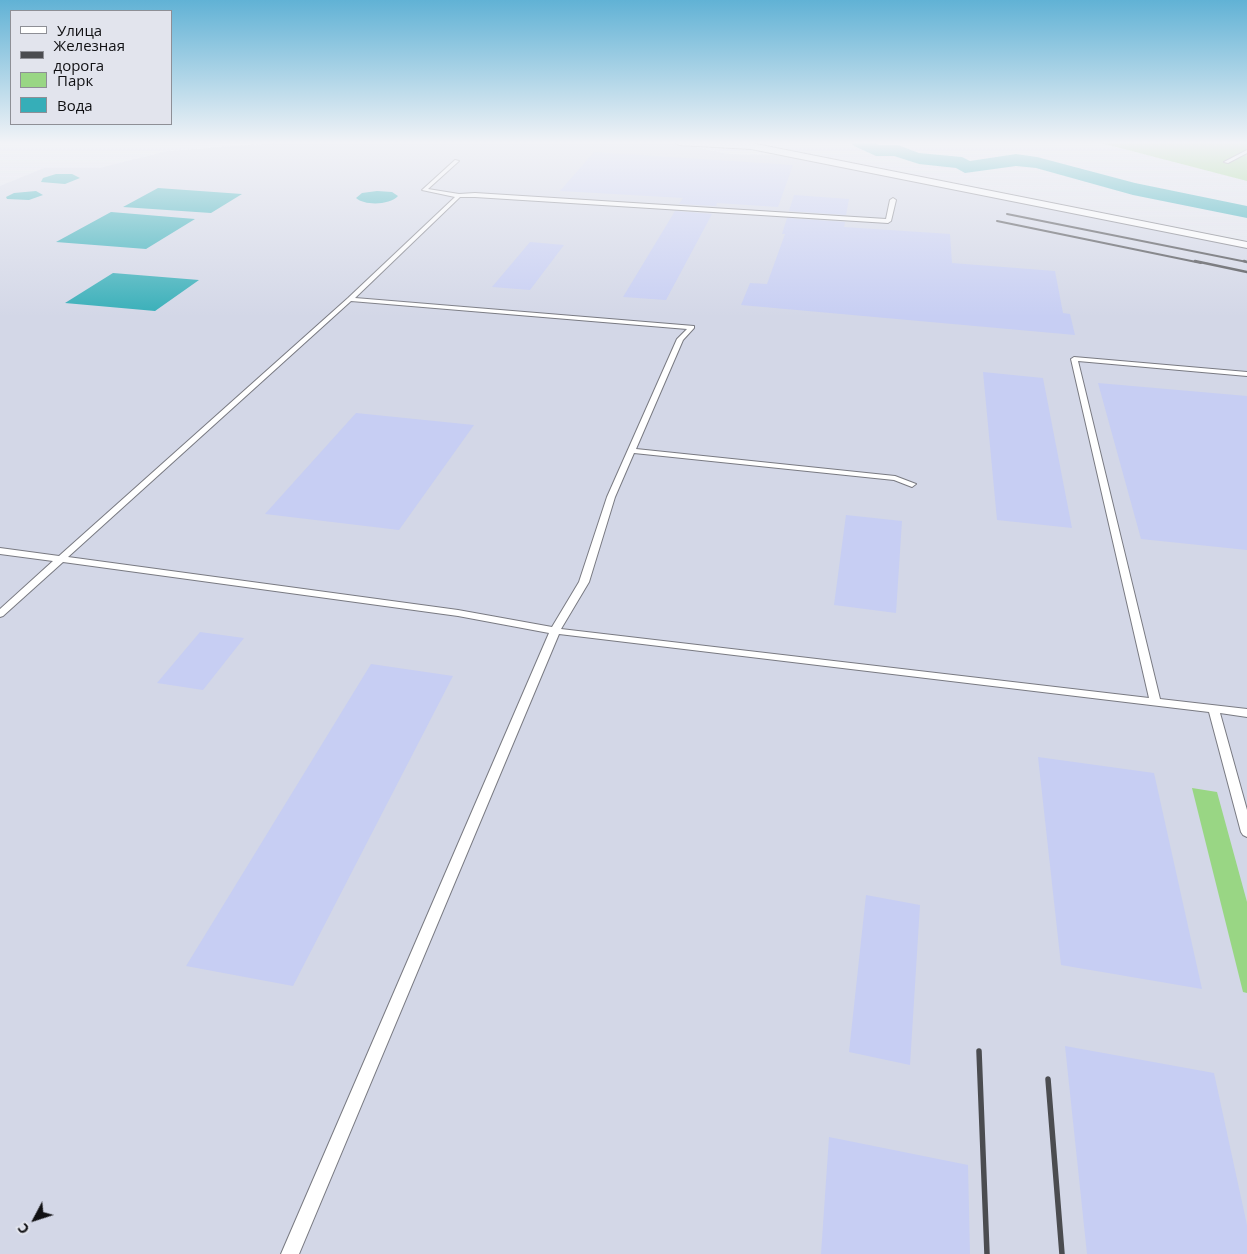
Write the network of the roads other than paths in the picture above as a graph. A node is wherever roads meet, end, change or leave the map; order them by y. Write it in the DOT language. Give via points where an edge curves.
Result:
graph roads {
  1 [pos="893,200"];
  2 [pos="454,201"];
  3 [pos="563,201"];
  4 [pos="1021,201"];
  5 [pos="1247,245"];
  6 [pos="350,298"];
  7 [pos="1247,374"];
  8 [pos="633,451"];
  9 [pos="912,484"];
  10 [pos="0,551"];
  11 [pos="64,559"];
  12 [pos="0,614"];
  13 [pos="555,631"];
  14 [pos="1155,700"];
  15 [pos="1213,708"];
  16 [pos="1247,713"];
  17 [pos="1247,832"];
  18 [pos="290,1254"];
  1 -- 3 [label="lane" via="888,221"];
  2 -- 6 [label="lane"];
  4 -- 5 [label="street"];
  6 -- 8 [label="lane" via="692,327 680,340"];
  6 -- 11 [label="lane"];
  7 -- 14 [label="lane" via="1074,359"];
  8 -- 9 [label="lane" via="894,478"];
  8 -- 13 [label="lane" via="611,497 584,582"];
  10 -- 11 [label="lane"];
  11 -- 12 [label="lane"];
  11 -- 13 [label="lane" via="458,614"];
  13 -- 14 [label="lane"];
  13 -- 18 [label="lane"];
  14 -- 15 [label="lane"];
  15 -- 16 [label="lane"];
  15 -- 17 [label="lane"];
}
